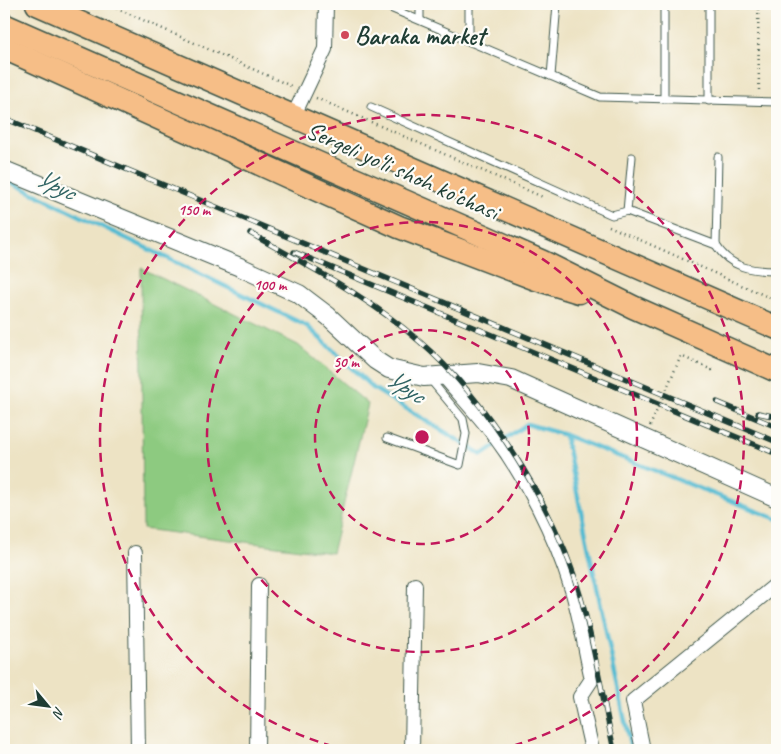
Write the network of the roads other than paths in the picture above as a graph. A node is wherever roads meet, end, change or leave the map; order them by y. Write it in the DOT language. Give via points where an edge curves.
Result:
graph roads {
  1 [pos="37,4"];
  2 [pos="326,4"];
  3 [pos="381,4"];
  4 [pos="420,4"];
  5 [pos="469,4"];
  6 [pos="557,4"];
  7 [pos="664,4"];
  8 [pos="708,4"];
  9 [pos="420,19"];
  10 [pos="4,24"];
  11 [pos="469,41"];
  12 [pos="4,48"];
  13 [pos="551,76"];
  14 [pos="664,99"];
  15 [pos="709,100"];
  16 [pos="777,102"];
  17 [pos="371,107"];
  18 [pos="293,116"];
  19 [pos="632,157"];
  20 [pos="718,157"];
  21 [pos="4,170"];
  22 [pos="627,211"];
  23 [pos="716,245"];
  24 [pos="777,271"];
  25 [pos="633,307"];
  26 [pos="777,328"];
  27 [pos="777,371"];
  28 [pos="436,377"];
  29 [pos="386,438"];
  30 [pos="777,498"];
  31 [pos="135,553"];
  32 [pos="777,584"];
  33 [pos="259,585"];
  34 [pos="415,585"];
  35 [pos="138,750"];
  36 [pos="257,750"];
  37 [pos="412,750"];
  38 [pos="592,750"];
  39 [pos="643,750"];
  1 -- 18 [label="main road, Sergeli yo‘li shoh ko‘chasi"];
  2 -- 18 [label="street" via="325,49"];
  3 -- 9 [label="lane"];
  4 -- 9 [label="lane"];
  5 -- 11 [label="lane"];
  6 -- 13 [label="lane"];
  7 -- 14 [label="lane"];
  8 -- 15 [label="lane"];
  9 -- 11 [label="lane"];
  10 -- 25 [label="main road, Sergeli yo‘li shoh ko‘chasi" via="543,262"];
  11 -- 13 [label="lane"];
  12 -- 25 [label="main road" via="399,227 536,279"];
  13 -- 14 [label="lane" via="600,97"];
  14 -- 15 [label="lane"];
  15 -- 16 [label="lane"];
  17 -- 22 [label="lane" via="612,215"];
  18 -- 26 [label="main road, Sergeli yo‘li shoh ko‘chasi"];
  19 -- 22 [label="lane"];
  20 -- 23 [label="lane"];
  21 -- 28 [label="street" via="299,294 382,365 412,376"];
  22 -- 23 [label="lane"];
  23 -- 24 [label="lane" via="722,256 736,265 756,271"];
  25 -- 27 [label="main road, Sergeli yo‘li shoh ko‘chasi"];
  28 -- 29 [label="lane" via="463,419 466,434 460,465"];
  28 -- 30 [label="street" via="478,373 511,379"];
  28 -- 38 [label="street" via="490,431 512,462 550,536 572,590 592,679 580,697"];
  31 -- 35 [label="street"];
  32 -- 39 [label="street" via="632,701"];
  33 -- 36 [label="street"];
  34 -- 37 [label="street"];
}
